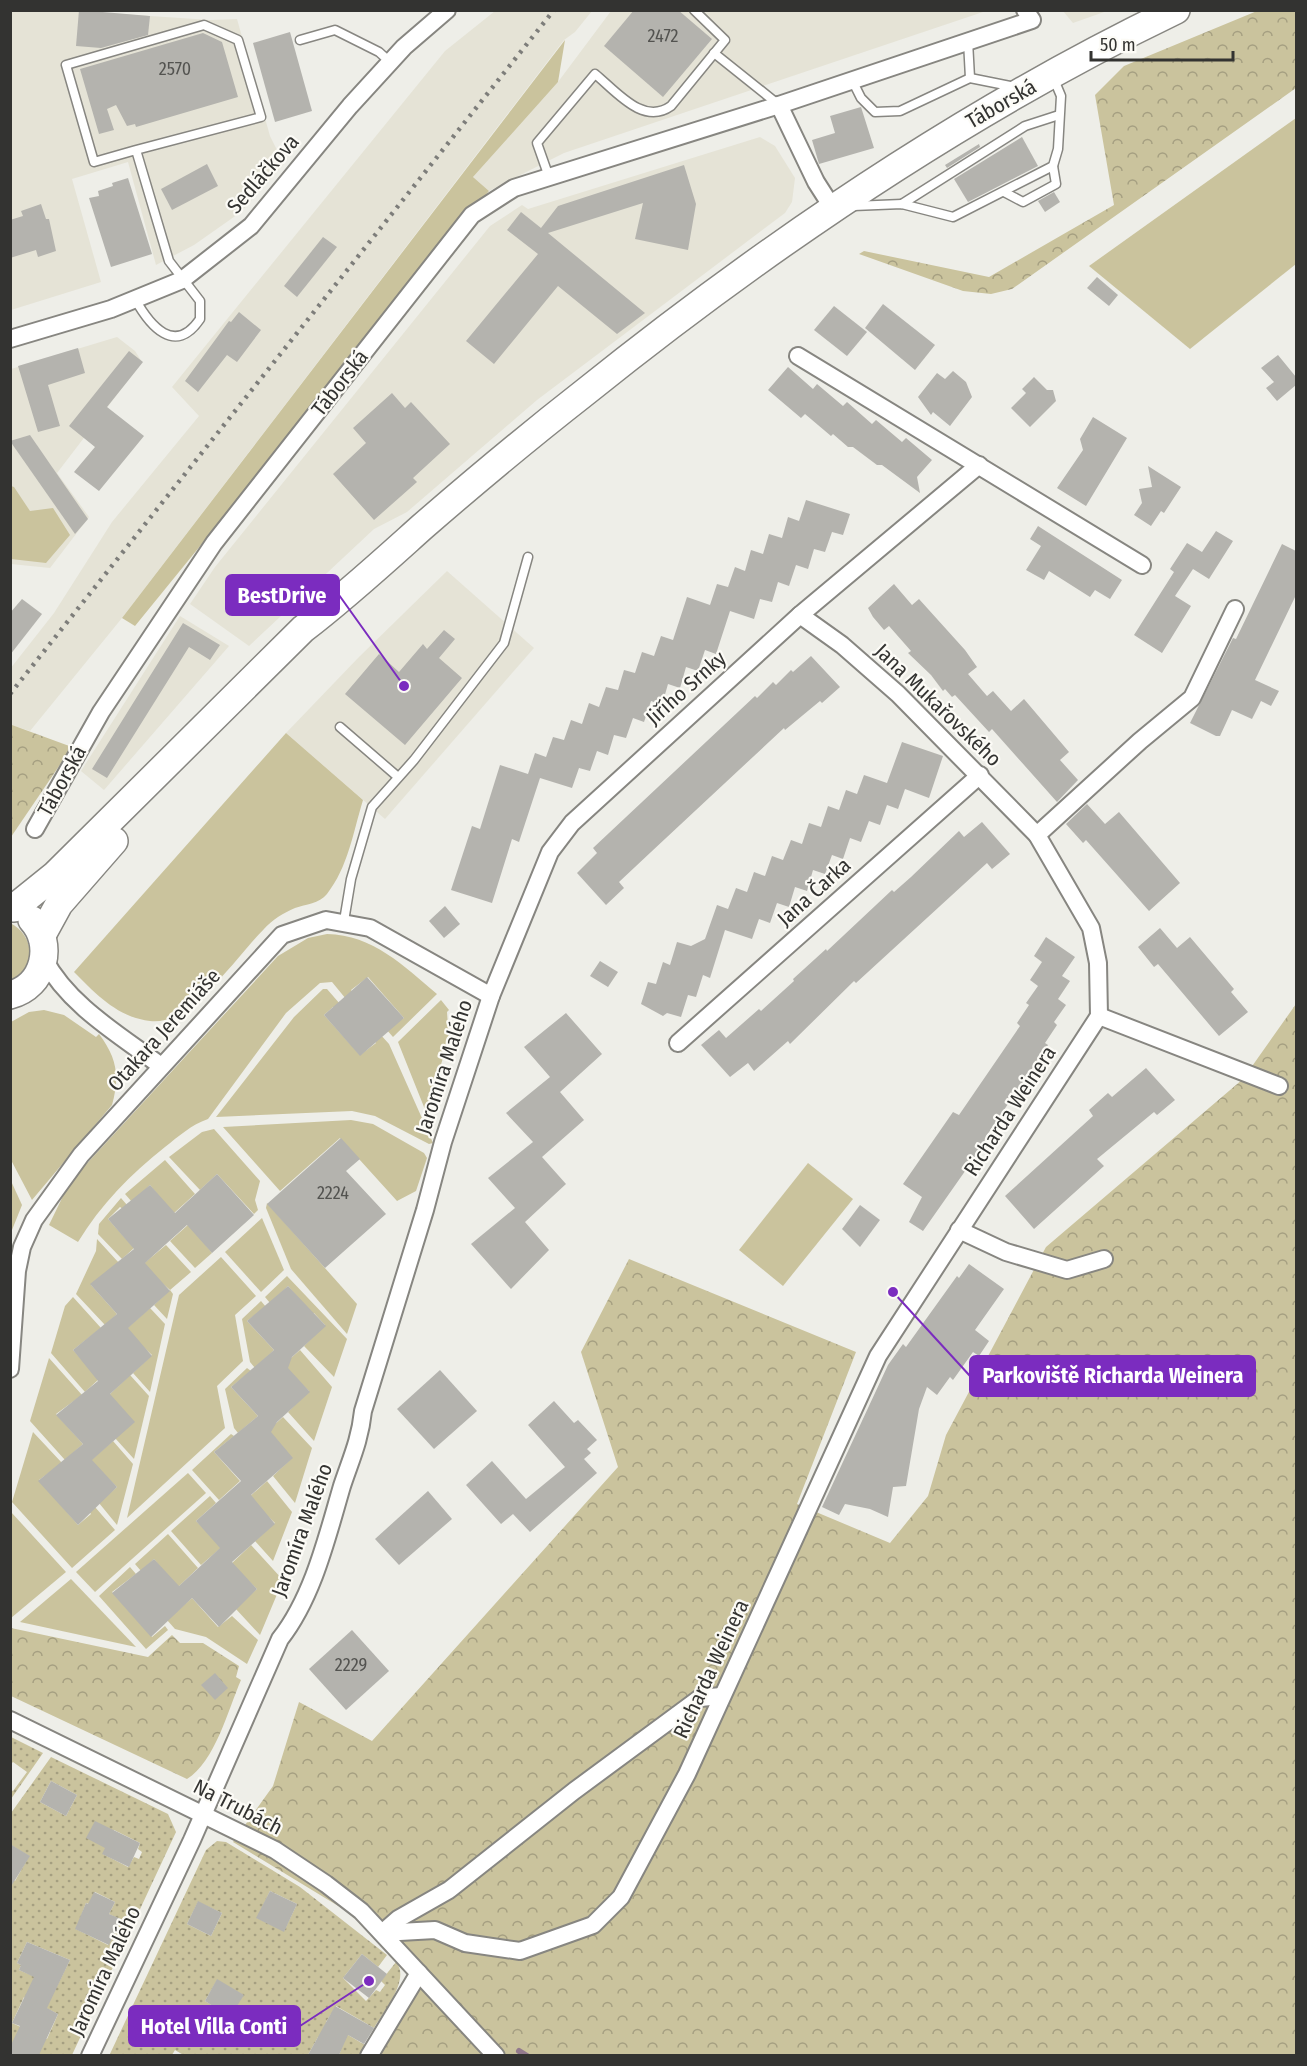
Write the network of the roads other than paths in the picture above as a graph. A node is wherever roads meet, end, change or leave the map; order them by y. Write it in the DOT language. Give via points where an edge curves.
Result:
graph roads {
  1 [pos="447,10"];
  2 [pos="694,10"];
  3 [pos="1025,10"];
  4 [pos="1176,10"];
  5 [pos="300,40"];
  6 [pos="968,41"];
  7 [pos="714,53"];
  8 [pos="390,63"];
  9 [pos="1052,75"];
  10 [pos="970,78"];
  11 [pos="852,80"];
  12 [pos="1027,89"];
  13 [pos="779,105"];
  14 [pos="1059,115"];
  15 [pos="136,150"];
  16 [pos="1053,166"];
  17 [pos="549,177"];
  18 [pos="1004,192"];
  19 [pos="902,204"];
  20 [pos="832,207"];
  21 [pos="182,280"];
  22 [pos="135,299"];
  23 [pos="10,339"];
  24 [pos="798,356"];
  25 [pos="979,465"];
  26 [pos="528,557"];
  27 [pos="1142,565"];
  28 [pos="336,604"];
  29 [pos="1235,609"];
  30 [pos="800,615"];
  31 [pos="340,728"];
  32 [pos="980,775"];
  33 [pos="399,777"];
  34 [pos="35,829"];
  35 [pos="1037,835"];
  36 [pos="12,908"];
  37 [pos="344,921"];
  38 [pos="43,947"];
  39 [pos="19,991"];
  40 [pos="491,996"];
  41 [pos="75,1001"];
  42 [pos="1099,1016"];
  43 [pos="678,1043"];
  44 [pos="161,1066"];
  45 [pos="1279,1086"];
  46 [pos="959,1230"];
  47 [pos="1104,1258"];
  48 [pos="13,1284"];
  49 [pos="10,1369"];
  50 [pos="721,1696"];
  51 [pos="10,1720"];
  52 [pos="202,1814"];
  53 [pos="382,1934"];
  54 [pos="419,1973"];
  55 [pos="90,2055"];
  56 [pos="369,2055"];
  57 [pos="496,2055"];
  1 -- 8 [label="street, Sedláčkova"];
  2 -- 7 [label="lane" via="725,40"];
  3 -- 6 [label="street, Táborská" via="1032,20"];
  4 -- 9 [label="main road, Táborská"];
  5 -- 8 [label="lane" via="336,30 379,52"];
  6 -- 10 [label="lane"];
  6 -- 11 [label="street, Táborská"];
  7 -- 13 [label="lane"];
  7 -- 17 [label="lane" via="670,106 655,112 637,108 595,74 537,143"];
  8 -- 21 [label="street, Sedláčkova" via="251,226"];
  9 -- 12 [label="main road, Táborská"];
  9 -- 14 [label="lane" via="1061,96"];
  10 -- 11 [label="lane" via="900,111 875,112 861,98"];
  10 -- 12 [label="lane"];
  11 -- 13 [label="street, Táborská"];
  12 -- 20 [label="main road, Táborská"];
  13 -- 17 [label="street, Táborská"];
  13 -- 20 [label="street"];
  14 -- 16 [label="lane"];
  14 -- 19 [label="lane" via="1025,126"];
  15 -- 15 [label="lane" via="261,117 238,40 204,26 66,65 94,162"];
  15 -- 21 [label="lane" via="169,261"];
  16 -- 18 [label="lane"];
  16 -- 18 [label="lane" via="1056,184 1023,202"];
  17 -- 34 [label="street, Táborská" via="514,188 472,215 213,543 100,712"];
  18 -- 19 [label="lane" via="953,217"];
  19 -- 20 [label="lane"];
  20 -- 28 [label="main road, Táborská" via="585,392"];
  21 -- 22 [label="street, Sedláčkova"];
  21 -- 22 [label="lane" via="202,309 200,319 179,337 158,331 147,321"];
  22 -- 23 [label="street, Sedláčkova"];
  24 -- 25 [label="street"];
  25 -- 27 [label="street"];
  25 -- 30 [label="street, Jiřího Srnky"];
  26 -- 33 [label="lane" via="504,643"];
  28 -- 36 [label="main road, Táborská" via="296,636 55,875"];
  28 -- 38 [label="main road, Táborská" via="315,633 83,874 59,904"];
  29 -- 35 [label="street" via="1192,698"];
  30 -- 32 [label="street, Jana Mukařovského" via="842,645 898,694"];
  30 -- 40 [label="street, Jiřího Srnky" via="572,823 550,852"];
  31 -- 33 [label="lane"];
  32 -- 35 [label="street, Jana Mukařovského"];
  32 -- 43 [label="street, Jana Čarka"];
  33 -- 37 [label="lane" via="372,807 351,879"];
  35 -- 42 [label="street, Jana Mukařovského" via="1091,928 1098,963"];
  36 -- 38 [label="main road" via="29,916"];
  37 -- 40 [label="street, Otakara Jeremiáše" via="370,928"];
  37 -- 44 [label="street, Otakara Jeremiáše" via="326,920 282,935"];
  38 -- 39 [label="main road, Táborská" via="39,974"];
  38 -- 41 [label="street" via="55,980"];
  39 -- 41 [label="street" via="48,990"];
  40 -- 52 [label="street, Jaromíra Malého" via="443,1142 363,1411 359,1440 324,1544 292,1624 280,1639"];
  41 -- 44 [label="street"];
  42 -- 45 [label="street"];
  42 -- 46 [label="street, Richarda Weinera"];
  44 -- 48 [label="street, Otakara Jeremiáše" via="81,1155 34,1220"];
  46 -- 47 [label="street" via="1006,1252 1067,1270"];
  46 -- 50 [label="street, Richarda Weinera" via="870,1372"];
  48 -- 49 [label="street, Otakara Jeremiáše"];
  50 -- 53 [label="street" via="700,1698 449,1890 398,1918"];
  50 -- 53 [label="street, Richarda Weinera" via="687,1774 637,1868 621,1896 593,1925 520,1951 465,1943 435,1930"];
  51 -- 52 [label="street, Na Trubách"];
  52 -- 53 [label="street, Na Trubách" via="275,1850 360,1911"];
  52 -- 55 [label="street, Jaromíra Malého"];
  53 -- 54 [label="street, Na Trubách"];
  54 -- 56 [label="street"];
  54 -- 57 [label="street, Na Trubách"];
}
